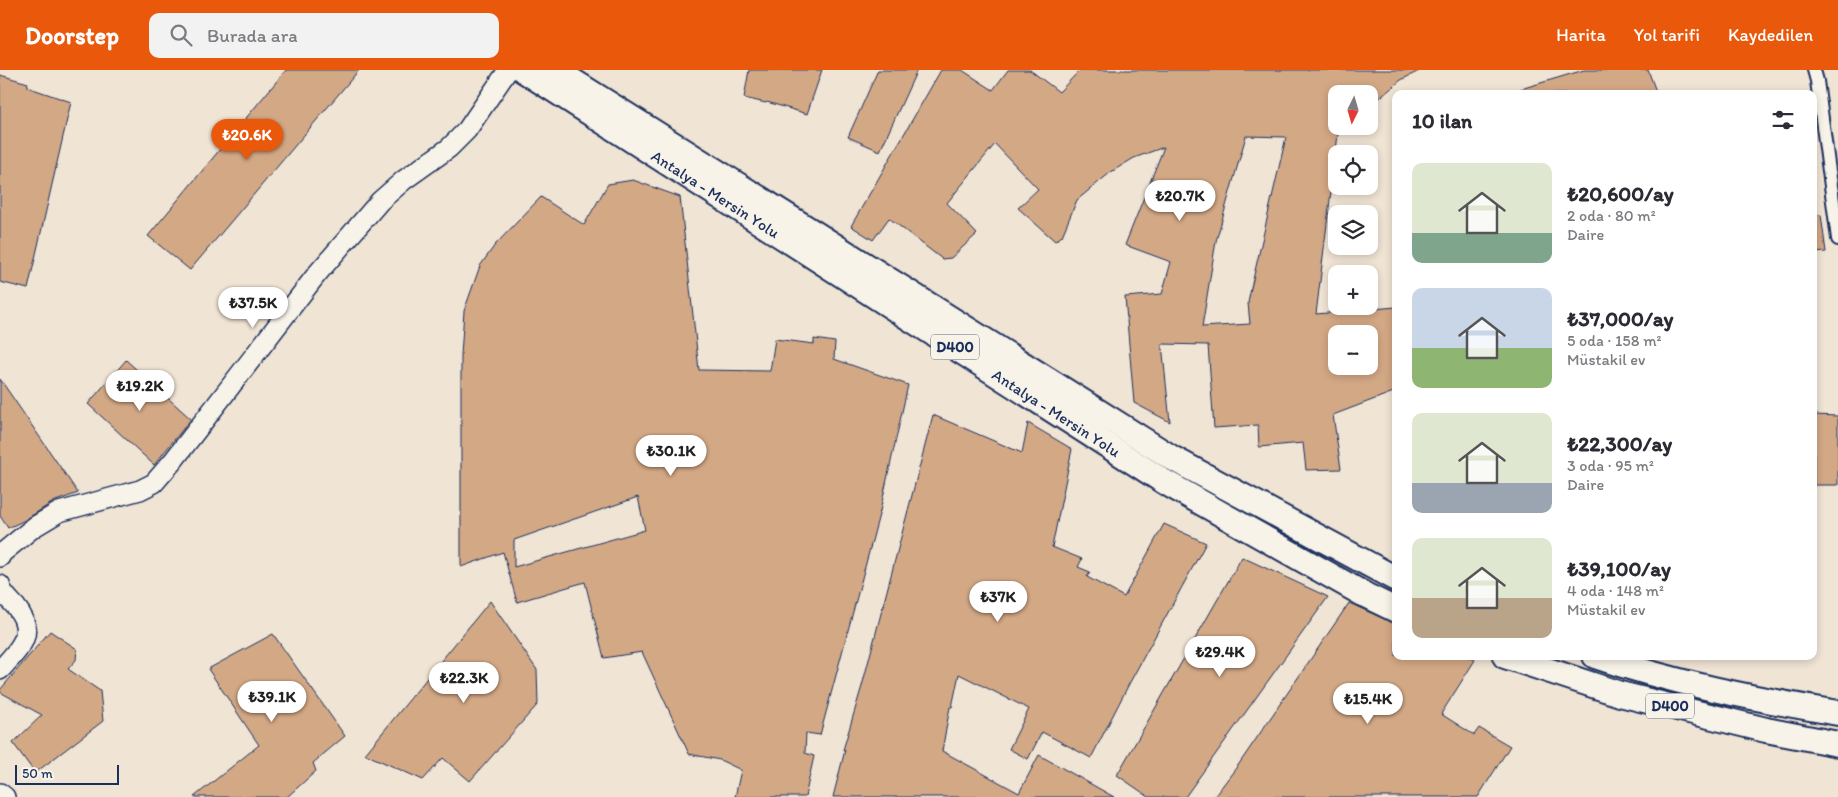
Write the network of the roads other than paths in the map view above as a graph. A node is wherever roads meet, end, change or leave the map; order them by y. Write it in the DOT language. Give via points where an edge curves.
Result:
graph roads {
  1 [pos="508,70"];
  2 [pos="523,70"];
  3 [pos="555,70"];
  4 [pos="1814,70"];
  5 [pos="1838,239"];
  6 [pos="0,557"];
  7 [pos="1392,577"];
  8 [pos="0,585"];
  9 [pos="1392,608"];
  10 [pos="1517,660"];
  11 [pos="1606,660"];
  12 [pos="0,670"];
  13 [pos="1838,713"];
  14 [pos="1838,744"];
  15 [pos="0,793"];
  16 [pos="5,797"];
  1 -- 6 [label="street" via="467,130 449,148 380,201 317,274 154,483 140,490 59,512 34,527"];
  2 -- 9 [label="highway, Antalya - Mersin Yolu / D400" via="1163,481"];
  3 -- 7 [label="highway, Antalya - Mersin Yolu / D400" via="1172,458"];
  4 -- 5 [label="street"];
  8 -- 12 [label="street" via="27,627 23,644"];
  10 -- 14 [label="highway, D400" via="1620,694"];
  11 -- 13 [label="highway, D400" via="1631,669"];
  15 -- 16 [label="street"];
}
